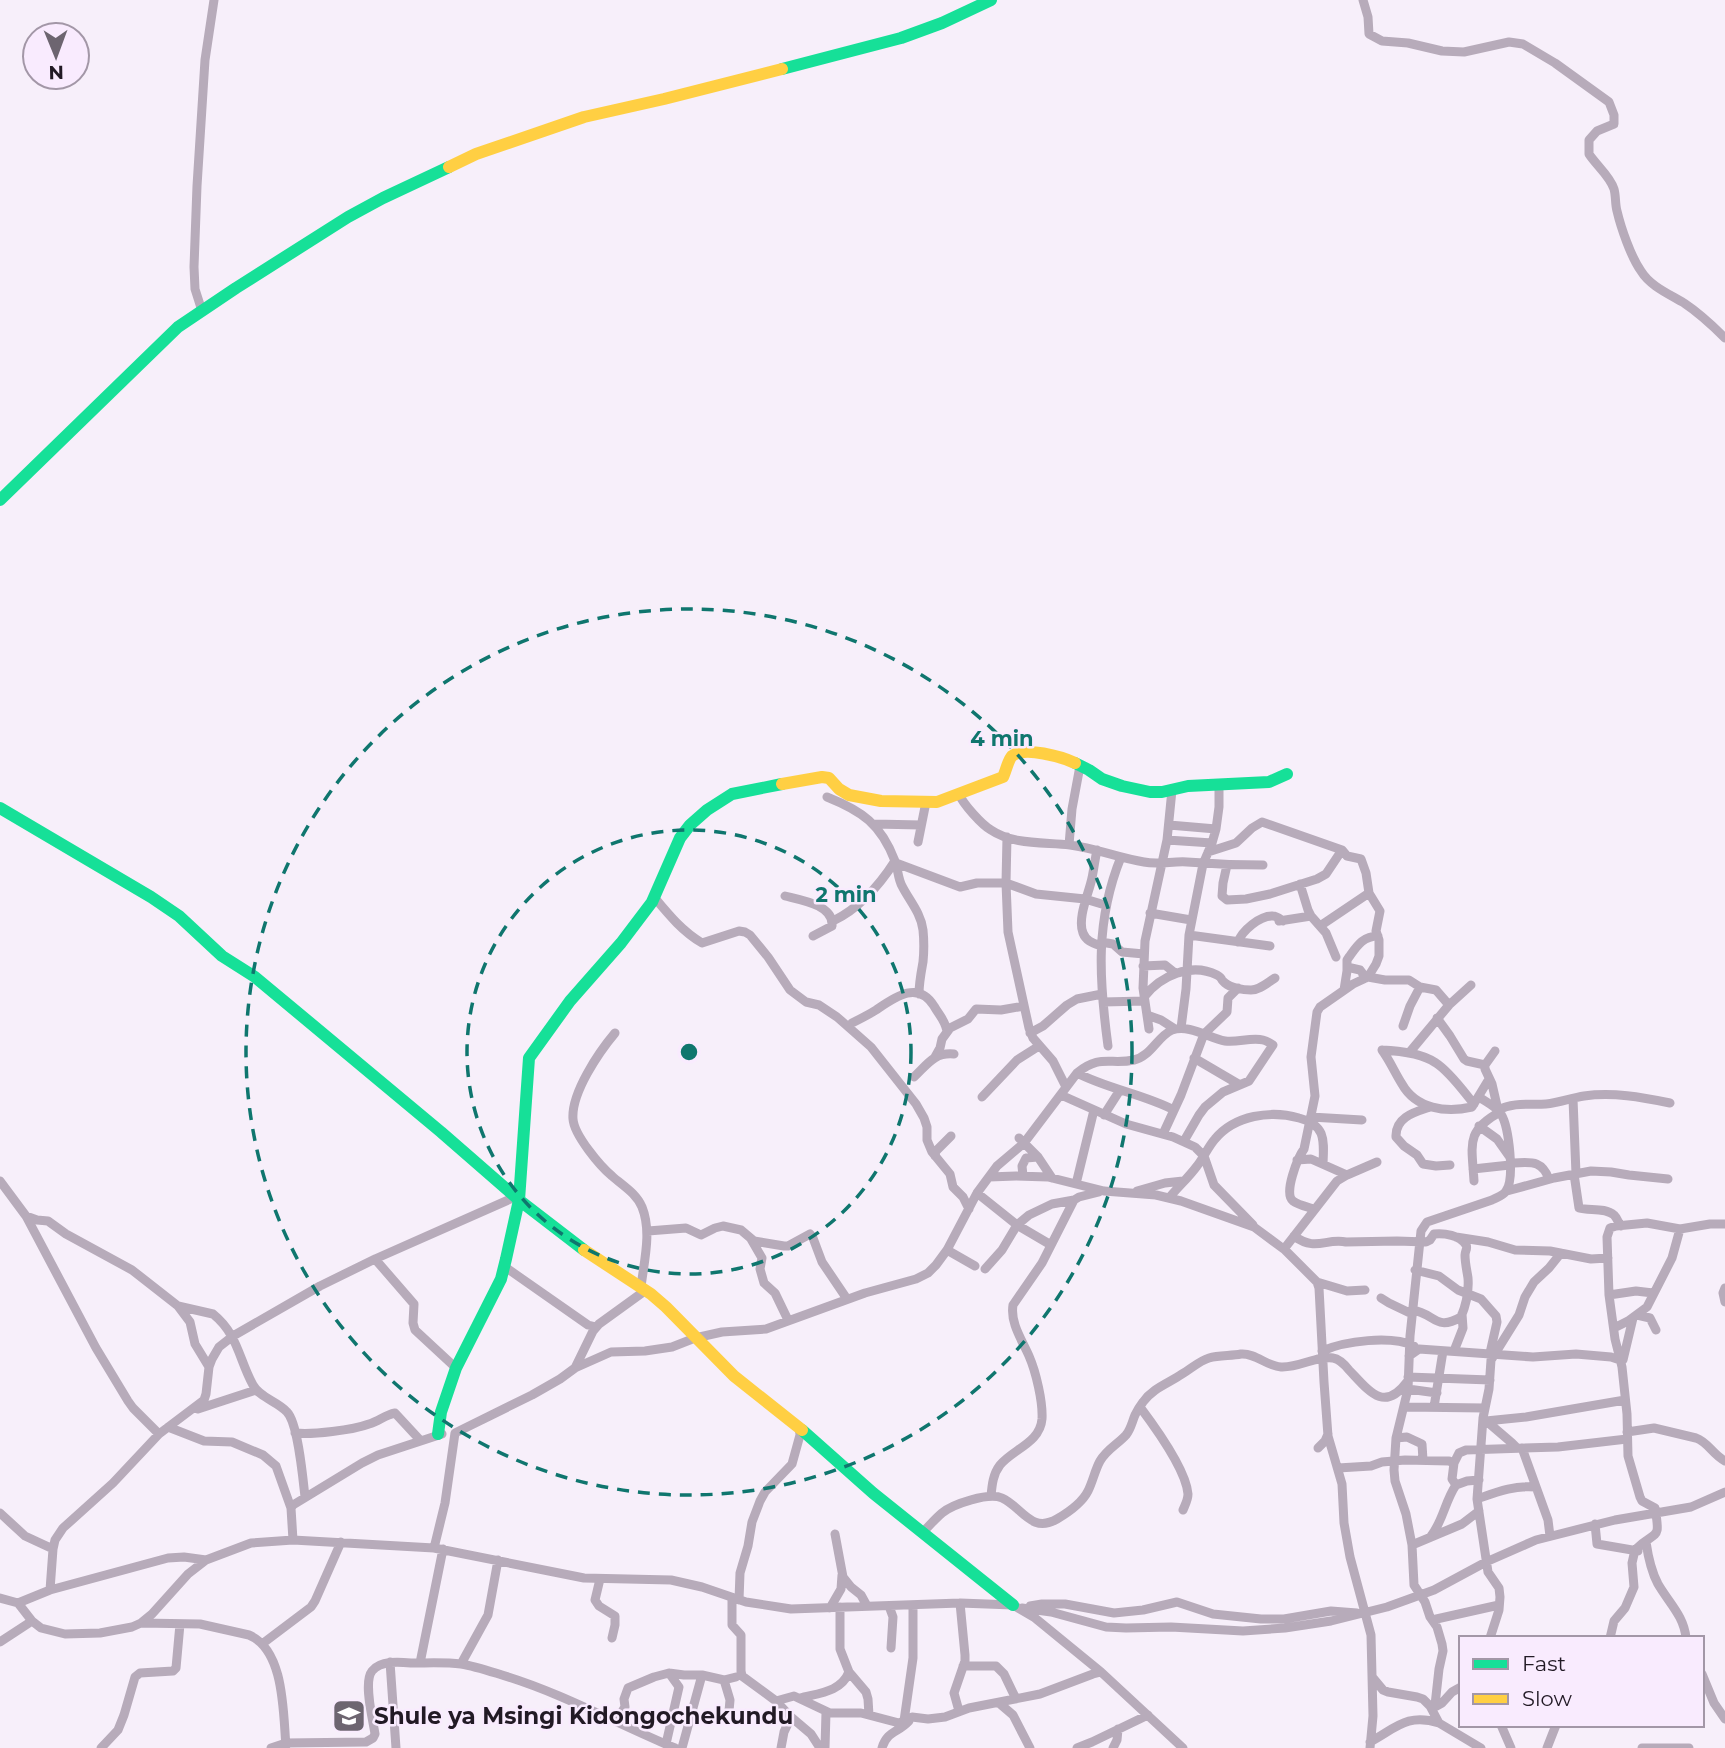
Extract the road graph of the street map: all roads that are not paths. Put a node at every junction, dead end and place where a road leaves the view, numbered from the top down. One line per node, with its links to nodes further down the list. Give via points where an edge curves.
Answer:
1 (214, 0): 4 (street, via 205,60 197,186 194,267)
2 (991, 0): 4 (main road, via 901,38 584,117 476,153 348,217)
3 (1363, 0): 5 (street, via 1369,34 1382,41 1451,52 1509,42 1523,44 1609,102 1614,124 1589,140 1588,154 1614,188 1633,258 1648,280 1700,314)
4 (201, 311): 6 (main road, via 178,327)
5 (1725, 338)
6 (0, 500)
7 (1080, 766): 10 (main road, via 1122,786 1150,792); 11 (main road, via 1041,753 1015,754 1003,777); 24 (street)
8 (1287, 774): 9 (main road, via 1269,782)
9 (1219, 784): 10 (main road); 19 (street)
10 (1171, 790): 18 (street)
11 (958, 794): 13 (main road); 20 (street, via 991,831)
12 (827, 797): 15 (street)
13 (926, 802): 17 (street); 38 (main road, via 881,801 849,794 822,777 732,794 706,810 680,838)
14 (0, 808): 139 (main road, via 179,916)
15 (874, 824): 16 (street); 23 (street)
16 (896, 824): 17 (street); 23 (street, via 888,832)
17 (921, 825): 22 (street)
18 (1169, 825): 19 (street); 21 (street)
19 (1216, 829): 25 (street)
20 (1007, 837): 24 (street); 34 (street)
21 (1167, 840): 25 (street); 30 (street)
22 (918, 842)
23 (888, 845): 29 (street)
24 (1069, 845): 26 (street)
25 (1210, 847): 27 (street, via 1236,843 1262,822); 31 (street)
26 (1097, 850): 28 (street); 39 (street)
27 (1342, 850): 35 (street, via 1326,874); 36 (street, via 1361,859)
28 (1121, 857): 30 (street); 40 (street)
29 (895, 862): 34 (street, via 960,887); 44 (street, via 877,889); 66 (street, via 900,884 922,923)
30 (1161, 863): 31 (street); 41 (street)
31 (1203, 864): 33 (street); 43 (street)
32 (1263, 865): 33 (street)
33 (1227, 866): 35 (street, via 1222,890 1227,900)
34 (1006, 883): 39 (street, via 1035,894); 70 (street, via 1010,944)
35 (1300, 884): 42 (street)
36 (1369, 893): 47 (street); 50 (street, via 1380,911)
37 (785, 896): 44 (street, via 821,907)
38 (654, 897): 113 (street, via 676,923 702,943 739,931 750,935 790,990 837,1017 872,1047 925,1118 927,1140); 139 (main road, via 529,1058)
39 (1085, 899): 40 (street); 52 (street, via 1083,935)
40 (1105, 905): 52 (street)
41 (1150, 914): 43 (street); 54 (street)
42 (1311, 916): 45 (street); 47 (street)
43 (1191, 920): 48 (street)
44 (833, 921): 49 (street, via 829,929)
45 (1283, 921): 46 (street); 51 (street, via 1270,916 1255,923)
46 (1270, 922)
47 (1320, 926): 55 (street)
48 (1189, 935): 51 (street); 58 (street)
49 (813, 936)
50 (1378, 936): 57 (street, via 1358,945 1347,960); 60 (street, via 1379,956)
51 (1238, 942): 53 (street)
52 (1101, 944): 54 (street); 68 (street)
53 (1270, 946)
54 (1144, 954): 56 (street)
55 (1336, 957)
56 (1143, 966): 59 (street, via 1165,965); 67 (street)
57 (1348, 967): 60 (street); 65 (street)
58 (1186, 970): 59 (street); 64 (street, via 1211,973); 75 (street)
59 (1175, 973): 67 (street)
60 (1367, 977): 63 (street, via 1409,979); 65 (street)
61 (1275, 978): 64 (street, via 1254,990)
62 (1471, 985): 69 (street)
63 (1420, 987): 69 (street, via 1436,990); 74 (street)
64 (1238, 988): 80 (street, via 1228,998 1227,1012)
65 (1344, 990): 106 (street, via 1317,1012)
66 (919, 994): 73 (street, via 899,995); 77 (street, via 927,996)
67 (1144, 996): 68 (street); 71 (street)
68 (1103, 998): 79 (street, via 1077,999); 82 (street)
69 (1449, 1005): 72 (street)
70 (1024, 1006): 77 (street, via 976,1009); 79 (street)
71 (1147, 1015): 75 (street); 76 (street)
72 (1437, 1018): 84 (street); 88 (street, via 1464,1059)
73 (852, 1023)
74 (1403, 1026)
75 (1178, 1029): 80 (street); 89 (street, via 1142,1057 1095,1062)
76 (1149, 1030)
77 (947, 1031): 86 (street)
78 (615, 1033): 149 (street, via 589,1070 573,1121 593,1156 642,1206)
79 (1030, 1033): 81 (street)
80 (1204, 1034): 87 (street); 92 (street, via 1273,1045 1251,1079)
81 (1039, 1046): 94 (street, via 1053,1061); 95 (street, via 1017,1060)
82 (1108, 1046)
83 (1495, 1051): 88 (street)
84 (1409, 1053): 96 (street, via 1382,1050); 98 (street, via 1436,1062)
85 (954, 1054): 86 (street)
86 (935, 1057): 90 (street)
87 (1194, 1058): 92 (street); 102 (street)
88 (1485, 1065): 91 (street)
89 (1077, 1073): 93 (street); 94 (street)
90 (914, 1077)
91 (1489, 1079): 98 (street); 103 (street)
92 (1240, 1084): 112 (street, via 1205,1107)
93 (1120, 1090): 102 (street); 104 (street)
94 (1064, 1091): 101 (street); 111 (street)
95 (982, 1097)
96 (1412, 1097): 100 (street); 105 (street)
97 (1573, 1099): 99 (street, via 1609,1094); 103 (street, via 1511,1105); 123 (street)
98 (1477, 1101): 100 (street, via 1461,1109); 103 (street)
99 (1670, 1103)
100 (1430, 1107): 105 (street)
101 (1094, 1110): 104 (street); 132 (street)
102 (1174, 1110): 109 (street)
103 (1499, 1111): 108 (street); 117 (street)
104 (1104, 1115): 109 (street)
105 (1408, 1116): 120 (street, via 1397,1126 1399,1141 1423,1164)
106 (1311, 1119): 107 (street); 114 (street, via 1271,1113 1251,1117 1221,1133); 116 (street); 119 (street, via 1322,1136)
107 (1362, 1120)
108 (1479, 1126): 117 (street, via 1497,1139); 121 (street, via 1473,1137)
109 (1163, 1134): 112 (street)
110 (951, 1136): 113 (street)
111 (1021, 1140): 115 (street); 125 (street)
112 (1184, 1141): 114 (street)
113 (935, 1153): 141 (street)
114 (1204, 1156): 130 (street); 147 (street, via 1214,1185)
115 (1038, 1157): 122 (street, via 1026,1158); 126 (street)
116 (1297, 1160): 119 (street); 142 (street, via 1290,1199)
117 (1510, 1161): 121 (street); 127 (street, via 1543,1166); 134 (street)
118 (1377, 1162): 124 (street)
119 (1323, 1164): 124 (street)
120 (1450, 1165)
121 (1473, 1169): 131 (street)
122 (1019, 1174): 125 (street); 126 (street)
123 (1575, 1174): 127 (street); 128 (street, via 1601,1171); 146 (street, via 1579,1208 1611,1213)
124 (1346, 1175): 142 (street)
125 (989, 1177): 135 (street)
126 (1052, 1178): 132 (street)
127 (1549, 1179): 134 (street)
128 (1668, 1179)
129 (0, 1181): 143 (street)
130 (1183, 1181): 136 (street); 138 (street)
131 (1474, 1181)
132 (1074, 1184): 133 (street); 137 (street)
133 (1104, 1191): 136 (street); 137 (street)
134 (1507, 1191): 153 (street, via 1427,1222)
135 (977, 1193): 141 (street); 145 (street)
136 (1132, 1193): 138 (street)
137 (1086, 1195): 140 (street)
138 (1169, 1198): 147 (street)
139 (517, 1199): 159 (street); 160 (main road); 164 (main road)
140 (1074, 1200): 145 (street, via 1040,1209); 154 (street)
141 (969, 1209): 156 (street)
142 (1314, 1209): 150 (street)
143 (26, 1216): 172 (street, via 48,1221 132,1270); 209 (street, via 115,1380 133,1408)
144 (1725, 1224): 148 (street)
145 (1017, 1225): 154 (street); 156 (street, via 1002,1250 980,1268)
146 (1621, 1226): 148 (street, via 1647,1223); 158 (street, via 1610,1228)
147 (1254, 1227): 155 (street)
148 (1680, 1229): 168 (street, via 1672,1258)
149 (648, 1231): 152 (street, via 686,1228 701,1235 723,1226 736,1228); 164 (street)
150 (1294, 1236): 153 (street, via 1312,1244); 155 (street)
151 (1454, 1237): 153 (street, via 1437,1234 1429,1242); 157 (street, via 1515,1250); 166 (street, via 1467,1247)
152 (751, 1239): 170 (street, via 788,1245 810,1234); 177 (street, via 762,1258 764,1283 775,1293)
153 (1419, 1242): 161 (street)
154 (1051, 1245): 228 (street, via 1012,1312 1036,1379 1040,1429 1029,1444 999,1466)
155 (1284, 1249): 162 (street)
156 (947, 1250): 170 (street, via 928,1273 916,1279)
157 (1561, 1253): 158 (street); 187 (street, via 1534,1282 1519,1315)
158 (1608, 1258): 167 (street)
159 (375, 1259): 181 (street); 191 (street, via 414,1304 415,1330)
160 (505, 1267): 178 (street); 191 (main road)
161 (1415, 1270): 166 (street, via 1439,1276); 173 (street)
162 (1317, 1282): 165 (street, via 1347,1291); 186 (street)
163 (1725, 1288): 171 (street)
164 (644, 1289): 178 (street); 182 (main road)
165 (1365, 1290)
166 (1468, 1293): 174 (street); 187 (street, via 1481,1299 1496,1316)
167 (1609, 1295): 168 (street, via 1636,1291); 179 (street)
168 (1651, 1297): 175 (street); 176 (street)
169 (1381, 1298): 173 (street)
170 (847, 1300): 177 (street)
171 (1725, 1302)
172 (178, 1306): 181 (street, via 213,1314); 189 (street)
173 (1412, 1312): 174 (street, via 1445,1323); 183 (street)
174 (1462, 1314): 185 (street, via 1463,1328)
175 (1635, 1316): 176 (street); 179 (street); 188 (street)
176 (1650, 1318): 180 (street)
177 (788, 1320): 182 (street, via 757,1330)
178 (596, 1327): 190 (street)
179 (1614, 1328): 188 (street)
180 (1656, 1330)
181 (233, 1336): 189 (street, via 219,1347); 195 (street)
182 (695, 1338): 190 (street, via 672,1347 611,1352); 204 (main road, via 734,1376)
183 (1414, 1346): 184 (street); 186 (street, via 1390,1340 1352,1343 1330,1347); 194 (street)
184 (1443, 1351): 185 (street); 192 (street)
185 (1454, 1351): 187 (street)
186 (1322, 1354): 194 (street, via 1340,1361 1377,1395 1393,1397); 198 (street, via 1293,1367 1267,1364 1246,1354 1208,1358 1152,1392); 211 (street)
187 (1492, 1354): 188 (street, via 1576,1354 1611,1357); 193 (street)
188 (1620, 1363): 197 (street)
189 (209, 1367): 202 (street, via 205,1396)
190 (575, 1367): 208 (street, via 532,1395)
191 (456, 1368): 210 (main road)
192 (1439, 1377): 193 (street); 194 (street); 196 (street)
193 (1490, 1380): 201 (street)
194 (1408, 1382): 196 (street); 199 (street)
195 (256, 1390): 202 (street); 207 (street, via 287,1411)
196 (1437, 1393): 200 (street)
197 (1625, 1400): 203 (street); 212 (street)
198 (1140, 1407): 228 (street, via 1126,1434 1100,1461 1083,1500 1056,1520 1032,1521 1002,1498); 232 (street, via 1173,1454 1187,1491)
199 (1405, 1407): 200 (street); 213 (street)
200 (1434, 1407): 201 (street)
201 (1485, 1408): 203 (street)
202 (190, 1411): 205 (street)
203 (1485, 1420): 206 (street); 218 (street)
204 (799, 1426): 237 (main road); 257 (street, via 792,1464 765,1492 752,1522)
205 (168, 1427): 209 (street); 231 (street, via 264,1455 276,1466)
206 (1498, 1432): 216 (street); 217 (street)
207 (295, 1433): 214 (street, via 368,1425 396,1413); 229 (street)
208 (455, 1433): 210 (street); 245 (street)
209 (159, 1434): 246 (street, via 63,1528)
210 (438, 1434): 214 (street)
211 (1328, 1434): 215 (street); 223 (street)
212 (1627, 1436): 217 (street, via 1572,1446); 221 (street, via 1654,1428 1696,1438); 235 (street, via 1638,1491)
213 (1396, 1438): 219 (street, via 1422,1444); 220 (street)
214 (420, 1440): 229 (street, via 378,1455)
215 (1318, 1448)
216 (1500, 1448): 217 (street); 218 (street)
217 (1520, 1448): 226 (street)
218 (1481, 1450): 222 (street, via 1462,1451); 224 (street)
219 (1423, 1460): 220 (street); 222 (street)
220 (1394, 1461): 223 (street); 244 (street)
221 (1725, 1461)
222 (1454, 1463): 225 (street)
223 (1338, 1468): 267 (street, via 1347,1544)
224 (1479, 1480): 225 (street); 230 (street)
225 (1456, 1485): 239 (street)
226 (1536, 1487): 230 (street, via 1514,1487); 240 (street)
227 (1725, 1492): 235 (street, via 1691,1507)
228 (991, 1496): 237 (street, via 943,1512)
229 (305, 1497): 231 (street)
230 (1477, 1499): 233 (street)
231 (291, 1508): 241 (street)
232 (1182, 1510)
233 (1479, 1511): 239 (street, via 1466,1522); 251 (street)
234 (0, 1513): 246 (street, via 25,1536)
235 (1656, 1513): 236 (street); 243 (street, via 1657,1532)
236 (1595, 1524): 240 (street); 247 (street, via 1599,1545)
237 (923, 1532): 265 (main road)
238 (835, 1534): 252 (street)
239 (1431, 1536): 244 (street)
240 (1550, 1536): 251 (street)
241 (293, 1540): 242 (street); 249 (street, via 251,1543)
242 (341, 1542): 245 (street); 277 (street, via 311,1607)
243 (1646, 1542): 247 (street); 248 (street)
244 (1412, 1545): 255 (street, via 1414,1585)
245 (438, 1548): 250 (street); 280 (street)
246 (53, 1549): 254 (street)
247 (1635, 1550): 248 (street); 273 (street, via 1634,1587 1612,1624)
248 (1648, 1554): 274 (street, via 1658,1584 1683,1621)
249 (206, 1560): 254 (street, via 168,1558); 270 (street)
250 (498, 1560): 253 (street); 281 (street, via 488,1615)
251 (1486, 1562): 255 (street); 260 (street, via 1499,1588)
252 (842, 1575): 261 (street); 266 (street, via 841,1589)
253 (600, 1579): 257 (street, via 671,1580); 275 (street, via 595,1600 615,1616)
254 (50, 1590): 258 (street)
255 (1420, 1594): 267 (street); 268 (street)
256 (0, 1598): 258 (street)
257 (735, 1599): 266 (street, via 797,1609); 294 (street, via 732,1625 741,1635 742,1676)
258 (18, 1603): 269 (street)
259 (960, 1603): 263 (street); 265 (street); 282 (street)
260 (1499, 1605): 268 (street); 272 (street)
261 (867, 1606): 262 (street); 264 (street)
262 (889, 1606): 263 (street); 278 (street)
263 (913, 1606): 303 (street)
264 (840, 1607): 266 (street); 283 (street, via 840,1649)
265 (1017, 1607): 267 (street, via 1106,1627 1242,1631); 267 (street, via 1065,1604 1114,1613 1177,1602 1213,1614 1261,1619 1331,1611); 284 (street)
266 (830, 1608)
267 (1365, 1614): 288 (street)
268 (1432, 1620): 296 (street, via 1443,1651)
269 (32, 1621): 270 (street, via 65,1634 100,1633); 276 (street)
270 (141, 1623): 271 (street)
271 (180, 1624): 277 (street, via 249,1635); 313 (street, via 176,1668 137,1675 118,1730)
272 (1491, 1636)
273 (1610, 1636)
274 (1686, 1636)
275 (612, 1638)
276 (0, 1642)
277 (262, 1644): 311 (street, via 281,1687)
278 (891, 1647)
279 (390, 1662): 280 (street); 311 (street, via 371,1672 368,1680 373,1738); 315 (street)
280 (420, 1663): 281 (street)
281 (461, 1664): 305 (street, via 522,1681)
282 (964, 1666): 293 (street, via 1000,1668); 297 (street, via 954,1693)
283 (849, 1672): 292 (street, via 839,1686); 300 (street, via 866,1692)
284 (1101, 1672): 293 (street); 301 (street)
285 (670, 1673): 286 (street); 305 (street, via 628,1688 625,1707); 312 (street, via 679,1687)
286 (702, 1675): 290 (street); 316 (street)
287 (736, 1677): 290 (street)
288 (1373, 1678): 296 (street, via 1383,1690 1417,1697); 310 (street)
289 (1704, 1679): 304 (street)
290 (724, 1680): 298 (street)
291 (1459, 1688): 296 (street)
292 (800, 1698): 294 (street); 299 (street)
293 (1016, 1699): 295 (street)
294 (776, 1702): 302 (street)
295 (999, 1703): 297 (street); 320 (street, via 1013,1715)
296 (1434, 1707): 306 (street)
297 (959, 1711): 303 (street, via 938,1718)
298 (729, 1712)
299 (826, 1712): 300 (street); 318 (street)
300 (869, 1715): 303 (street, via 892,1722)
301 (1148, 1715): 309 (street); 323 (street)
302 (791, 1717): 317 (street); 318 (street)
303 (908, 1719): 319 (street, via 887,1737)
304 (1725, 1719)
305 (616, 1721): 312 (street)
306 (1439, 1723): 310 (street, via 1407,1721); 324 (street)
307 (1502, 1727): 325 (street)
308 (1555, 1727): 326 (street)
309 (1118, 1730): 321 (street); 322 (street)
310 (1370, 1745)
311 (286, 1746): 314 (street)
312 (671, 1746)
313 (101, 1748)
314 (271, 1748)
315 (396, 1748)
316 (682, 1748)
317 (781, 1748)
318 (823, 1748)
319 (882, 1748)
320 (1030, 1748)
321 (1077, 1748)
322 (1113, 1748)
323 (1183, 1748)
324 (1481, 1748)
325 (1511, 1748)
326 (1547, 1748)
327 (1642, 1748): 328 (street)
328 (1689, 1748)

